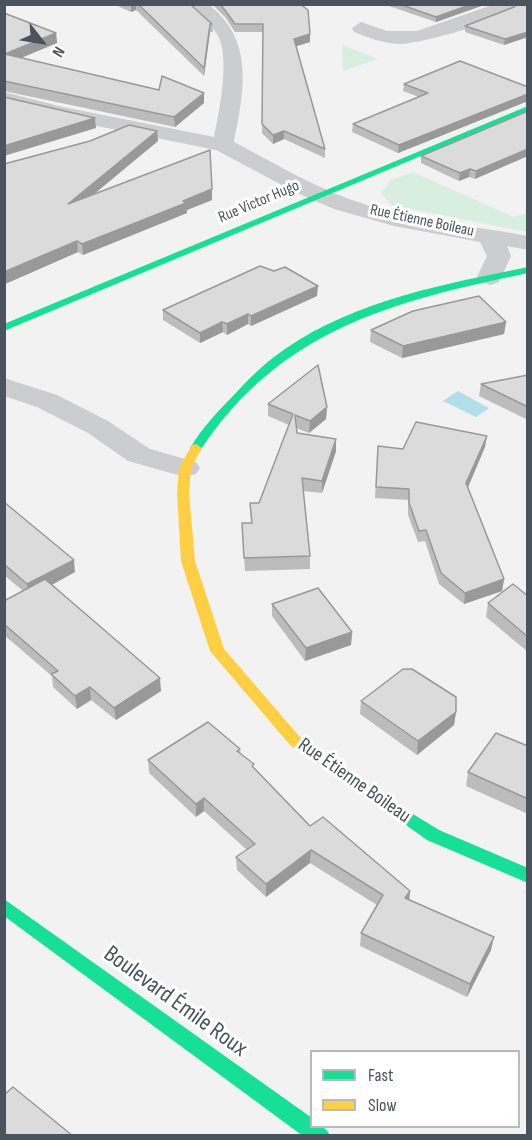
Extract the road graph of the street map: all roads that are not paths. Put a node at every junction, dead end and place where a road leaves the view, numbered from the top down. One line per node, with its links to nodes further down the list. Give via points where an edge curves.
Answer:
1 (195, 4): 8 (street, via 221,25 231,45 229,119)
2 (512, 4): 3 (street, via 432,33 403,38)
3 (361, 28)
4 (4, 98): 6 (street, Rue Étienne Boileau)
5 (528, 108): 9 (street, Rue Victor Hugo)
6 (127, 126): 7 (street); 8 (street, Rue Étienne Boileau)
7 (91, 140)
8 (223, 145): 9 (street, Rue Étienne Boileau)
9 (318, 194): 10 (street, Rue Étienne Boileau, via 390,217); 14 (street, Rue Victor Hugo)
10 (489, 235): 11 (street, Rue Étienne Boileau); 13 (street, via 499,256)
11 (528, 243)
12 (528, 270): 13 (street, Rue Étienne Boileau)
13 (490, 277): 16 (street, Rue Étienne Boileau, via 372,309 298,345 260,374 203,435)
14 (4, 328)
15 (4, 386): 16 (street, via 47,401 139,454)
16 (185, 468): 17 (street, Rue Étienne Boileau, via 188,561 217,651 295,741 433,835)
17 (528, 876)
18 (4, 906): 19 (street, Boulevard Émile Roux)
19 (320, 1136)

